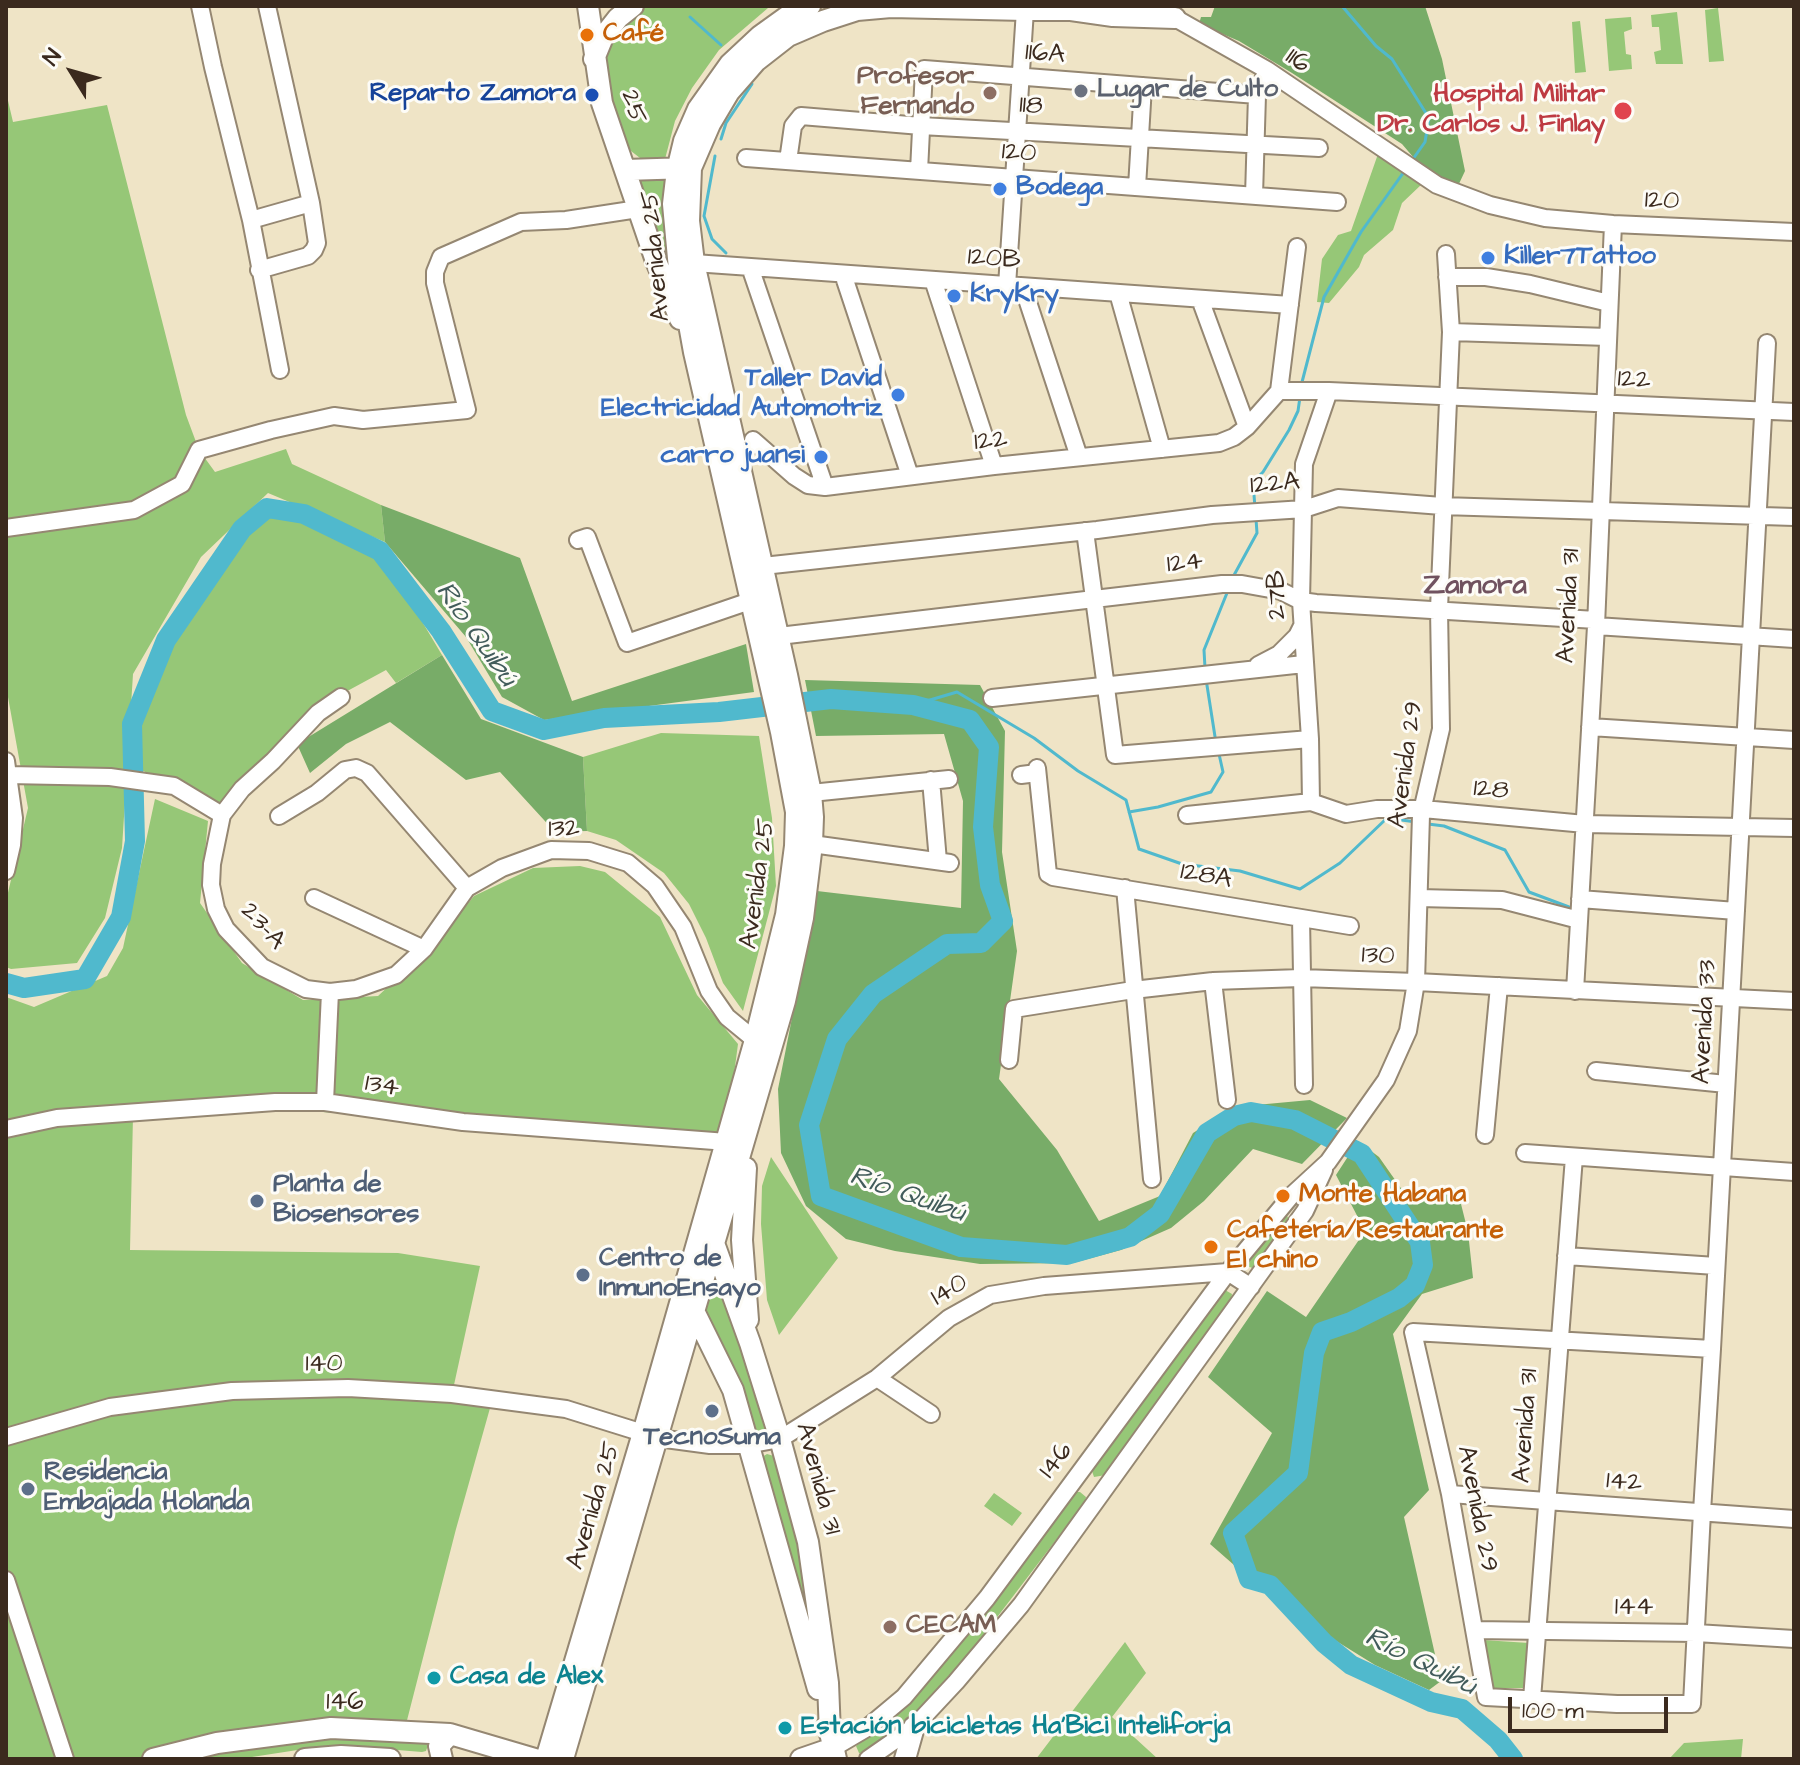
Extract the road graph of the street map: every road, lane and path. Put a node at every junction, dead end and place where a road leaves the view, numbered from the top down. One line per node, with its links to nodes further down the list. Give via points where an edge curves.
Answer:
1 (200, 6): 33 (street)
2 (267, 6): 31 (street)
3 (588, 6): 11 (main road, 25)
4 (633, 6): 11 (main road, via 603,37)
5 (810, 6): 23 (main road, Avenida 25, via 760,36 730,64 698,109 684,141)
6 (1147, 6): 10 (main road)
7 (1077, 8): 8 (main road); 9 (main road)
8 (1025, 10): 13 (street); 23 (main road, via 857,10 788,36 729,92)
9 (1128, 11): 10 (main road)
10 (1170, 12): 12 (street, 116)
11 (594, 59): 24 (main road, 25, via 602,103)
12 (1267, 70): 15 (street); 27 (street, 116)
13 (1021, 77): 14 (street, 116A); 16 (street, 116A, via 924,69); 17 (street)
14 (1143, 86): 15 (street, 116A); 18 (street)
15 (1257, 95): 19 (street)
16 (921, 126): 17 (street, 118); 22 (street, 118, via 801,116 793,126); 25 (street)
17 (1018, 130): 18 (street, 118); 26 (street)
18 (1140, 137): 19 (street, 118); 28 (street)
19 (1254, 144): 20 (street, 118); 29 (street)
20 (1319, 148)
21 (746, 158): 22 (street, 120)
22 (788, 161): 25 (street, 120)
23 (684, 169): 24 (main road); 38 (main road, Avenida 25); 52 (main road, Avenida 25, via 673,204)
24 (625, 170): 32 (main road, 25)
25 (919, 171): 26 (street, 120)
26 (1015, 178): 28 (street, 120); 44 (street)
27 (1437, 185): 34 (street, 120, via 1545,218)
28 (1137, 187): 29 (street, 120)
29 (1254, 196): 30 (street, 120)
30 (1337, 202)
31 (311, 203): 33 (street); 40 (street, via 314,250)
32 (638, 209): 52 (main road, 25); 72 (street, via 521,222 441,257 435,283 467,410 363,420 334,416 271,430 199,450 182,484 134,510)
33 (251, 220): 40 (street)
34 (1613, 224): 35 (street, 120); 47 (street, Avenida 31)
35 (1794, 232)
36 (1297, 247): 48 (street)
37 (1446, 254): 42 (street, Avenida 29)
38 (694, 263): 39 (street, 120B); 75 (main road, Avenida 25)
39 (750, 267): 41 (street, 120B); 66 (street)
40 (259, 270): 53 (street)
41 (843, 274): 43 (street, 120B); 65 (street)
42 (1447, 277): 47 (street, via 1530,284); 49 (street, Avenida 29)
43 (933, 280): 44 (street, 120B); 64 (street)
44 (1015, 286): 45 (street, 120B); 63 (street)
45 (1118, 293): 46 (street, 120B); 62 (street)
46 (1200, 299): 48 (street, 120B); 60 (street)
47 (1609, 303): 50 (street, Avenida 31)
48 (1290, 305): 54 (street)
49 (1451, 332): 50 (street); 56 (street, Avenida 29)
50 (1608, 337): 57 (street, Avenida 31)
51 (1767, 343): 58 (street, Avenida 33)
52 (694, 352): 77 (main road, Avenida 25)
53 (280, 370)
54 (1285, 391): 55 (street, 122); 60 (street)
55 (1320, 391): 56 (street, 122); 68 (street, 27B, via 1304,464)
56 (1450, 398): 57 (street, 122); 67 (street, Avenida 29)
57 (1605, 403): 58 (street, 122); 69 (street, Avenida 31)
58 (1764, 410): 59 (street, 122); 70 (street, Avenida 33)
59 (1794, 412)
60 (1247, 427): 62 (street, 122, via 1219,443)
61 (753, 440): 66 (street, via 794,476)
62 (1162, 449): 63 (street, 122)
63 (1079, 457): 64 (street, 122)
64 (994, 466): 65 (street, 122)
65 (910, 476): 66 (street, 122)
66 (825, 487)
67 (1442, 506): 68 (street, 122A, via 1338,498); 69 (street, 122A); 79 (street, Avenida 29)
68 (1304, 509): 73 (street, 122A); 78 (street, 27B)
69 (1601, 512): 70 (street, 122A); 80 (street, Avenida 31)
70 (1758, 516): 71 (street, 122A); 83 (street, Avenida 33)
71 (1794, 517)
72 (6, 528)
73 (1085, 531): 75 (street, 122A); 76 (street)
74 (578, 540): 77 (street, via 587,537 599,583 627,643)
75 (763, 566): 82 (main road, Avenida 25)
76 (1092, 599): 78 (street, 124, via 1242,584 1281,591); 82 (street, 124); 88 (street)
77 (750, 601): 87 (main road, Avenida 25)
78 (1301, 601): 79 (street, 124); 81 (street, 27B)
79 (1439, 609): 80 (street, 124); 105 (street, Avenida 29, via 1441,729)
80 (1596, 623): 83 (street, 124); 91 (street, Avenida 31)
81 (1302, 626): 85 (street, 27B); 86 (street, via 1279,654)
82 (779, 636): 87 (main road, Avenida 25)
83 (1751, 636): 84 (street, 124); 93 (street, Avenida 33)
84 (1794, 639)
85 (1304, 664): 86 (street); 94 (street, 27B)
86 (1249, 669): 88 (street)
87 (779, 679): 92 (main road, Avenida 25)
88 (1106, 685): 90 (street); 94 (street, via 1115,755)
89 (341, 697): 102 (street, 23-A, via 318,713)
90 (992, 698)
91 (1590, 727): 93 (street); 106 (street, Avenida 31)
92 (790, 731): 100 (main road, Avenida 25); 130 (main road, Avenida 25, via 795,846 786,915)
93 (1746, 737): 95 (street); 107 (street, Avenida 33)
94 (1310, 739): 101 (street, 27B)
95 (1794, 740)
96 (7, 768): 102 (street, via 174,786); 110 (street, via 14,818)
97 (1032, 772): 112 (street, 128A, via 1048,874)
98 (949, 779): 99 (street)
99 (931, 780): 100 (street); 109 (street, via 944,862)
100 (811, 793): 109 (main road, Avenida 25)
101 (1311, 802): 103 (street, 128); 105 (street, 128, via 1346,814 1377,809)
102 (222, 815): 127 (street, 23-A, via 211,885 226,929 262,967 306,989)
103 (1187, 815)
104 (279, 816): 111 (street, via 345,770 356,768 367,773)
105 (1422, 817): 106 (street, 128); 114 (street, Avenida 29)
106 (1585, 824): 107 (street, 128); 115 (street, Avenida 31)
107 (1741, 825): 108 (street, 128); 116 (street, Avenida 33)
108 (1794, 828)
109 (812, 844): 133 (main road, Avenida 25, via 803,918)
110 (6, 871)
111 (467, 888): 120 (street, 132); 130 (street, 132, via 551,850 589,851 628,863 655,886 683,927 709,991 727,1017)
112 (1125, 888): 117 (street, 128A); 125 (street)
113 (314, 898): 120 (street)
114 (1419, 898): 118 (street, via 1502,900); 123 (street, Avenida 29)
115 (1580, 899): 116 (street); 118 (street, Avenida 31)
116 (1736, 911): 128 (street, Avenida 33)
117 (1301, 918): 119 (street, 128A); 121 (street)
118 (1579, 920): 126 (street, Avenida 31)
119 (1350, 926)
120 (424, 949): 127 (street, 132, via 396,975)
121 (1301, 978): 122 (street, 130); 123 (street, 130); 135 (street)
122 (1213, 981): 125 (street, 130); 136 (street)
123 (1416, 982): 124 (street, 130); 138 (street, Avenida 29, via 1408,1031 1386,1080)
124 (1499, 986): 126 (street, 130); 140 (street)
125 (1133, 990): 131 (street, 130, via 1014,1009); 148 (street)
126 (1575, 991): 128 (street, 130)
127 (330, 992): 137 (street)
128 (1731, 999): 129 (street, 130); 134 (street, Avenida 33)
129 (1794, 1001)
130 (755, 1040): 141 (main road, Avenida 25)
131 (1009, 1060)
132 (1596, 1071): 134 (street)
133 (761, 1083): 145 (main road, Avenida 25); 157 (main road, via 742,1240)
134 (1726, 1084): 146 (street, Avenida 33)
135 (1304, 1085)
136 (1227, 1100)
137 (325, 1102): 139 (street, 134, via 57,1118); 141 (street, 134, via 463,1122)
138 (1356, 1124): 144 (street, 146)
139 (6, 1129)
140 (1485, 1135)
141 (725, 1142): 145 (street); 153 (main road, Avenida 25)
142 (1525, 1153): 143 (street)
143 (1574, 1157): 146 (street); 150 (street, Avenida 31)
144 (1328, 1162): 152 (street, 146, via 1291,1196); 154 (street, 146, via 1305,1211)
145 (739, 1163): 149 (main road, Avenida 25)
146 (1722, 1167): 147 (street); 151 (street, Avenida 33)
147 (1794, 1172)
148 (1152, 1179)
149 (715, 1246): 155 (main road, Avenida 25); 157 (main road, Avenida 31)
150 (1566, 1256): 151 (street); 156 (street, Avenida 31)
151 (1716, 1266): 158 (street, Avenida 33)
152 (1228, 1272): 154 (street); 159 (street, 140, via 990,1295 949,1318); 165 (street, 146)
153 (686, 1283): 155 (main road); 161 (main road, Avenida 25)
154 (1251, 1287): 166 (street, 146)
155 (694, 1314): 161 (main road, Avenida 25); 164 (main road, via 733,1390)
156 (1560, 1340): 158 (street); 167 (street, Avenida 29, via 1413,1332); 168 (street, Avenida 31)
157 (750, 1343): 163 (main road, Avenida 31)
158 (1712, 1349): 169 (street, Avenida 33)
159 (877, 1378): 160 (street); 163 (street, 140)
160 (931, 1414)
161 (651, 1436): 162 (street, 140, via 566,1409 348,1388 232,1391 125,1405); 164 (street, 140); 186 (main road, Avenida 25); 187 (main road, Avenida 25)
162 (6, 1437)
163 (780, 1439): 164 (street, 140); 179 (main road, Avenida 31, via 808,1542)
164 (747, 1445): 179 (main road)
165 (1078, 1477): 166 (street); 179 (street, 146, via 904,1697 867,1728)
166 (1102, 1492): 177 (street, 146, via 1021,1605)
167 (1450, 1494): 168 (street, 142); 172 (street, Avenida 29)
168 (1547, 1501): 169 (street, 142); 173 (street, Avenida 31)
169 (1702, 1512): 170 (street, 142); 174 (street, Avenida 33)
170 (1794, 1519)
171 (6, 1580): 180 (street)
172 (1474, 1630): 173 (street, 144); 176 (street, Avenida 29, via 1486,1697)
173 (1537, 1633): 174 (street, 144); 176 (street, Avenida 31)
174 (1696, 1633): 175 (street, 144); 176 (street, Avenida 33, via 1692,1704)
175 (1794, 1639)
176 (1532, 1699)
177 (914, 1727): 189 (street, 146); 190 (main road)
178 (450, 1734): 181 (main road, 146, via 331,1728 217,1743); 184 (main road, via 439,1746); 185 (main road, 146)
179 (833, 1747): 188 (main road, 146)
180 (65, 1759)
181 (153, 1759)
182 (305, 1759): 183 (main road, 146)
183 (390, 1759)
184 (442, 1759)
185 (535, 1759)
186 (546, 1759)
187 (563, 1759)
188 (801, 1759)
189 (868, 1759)
190 (905, 1759)

